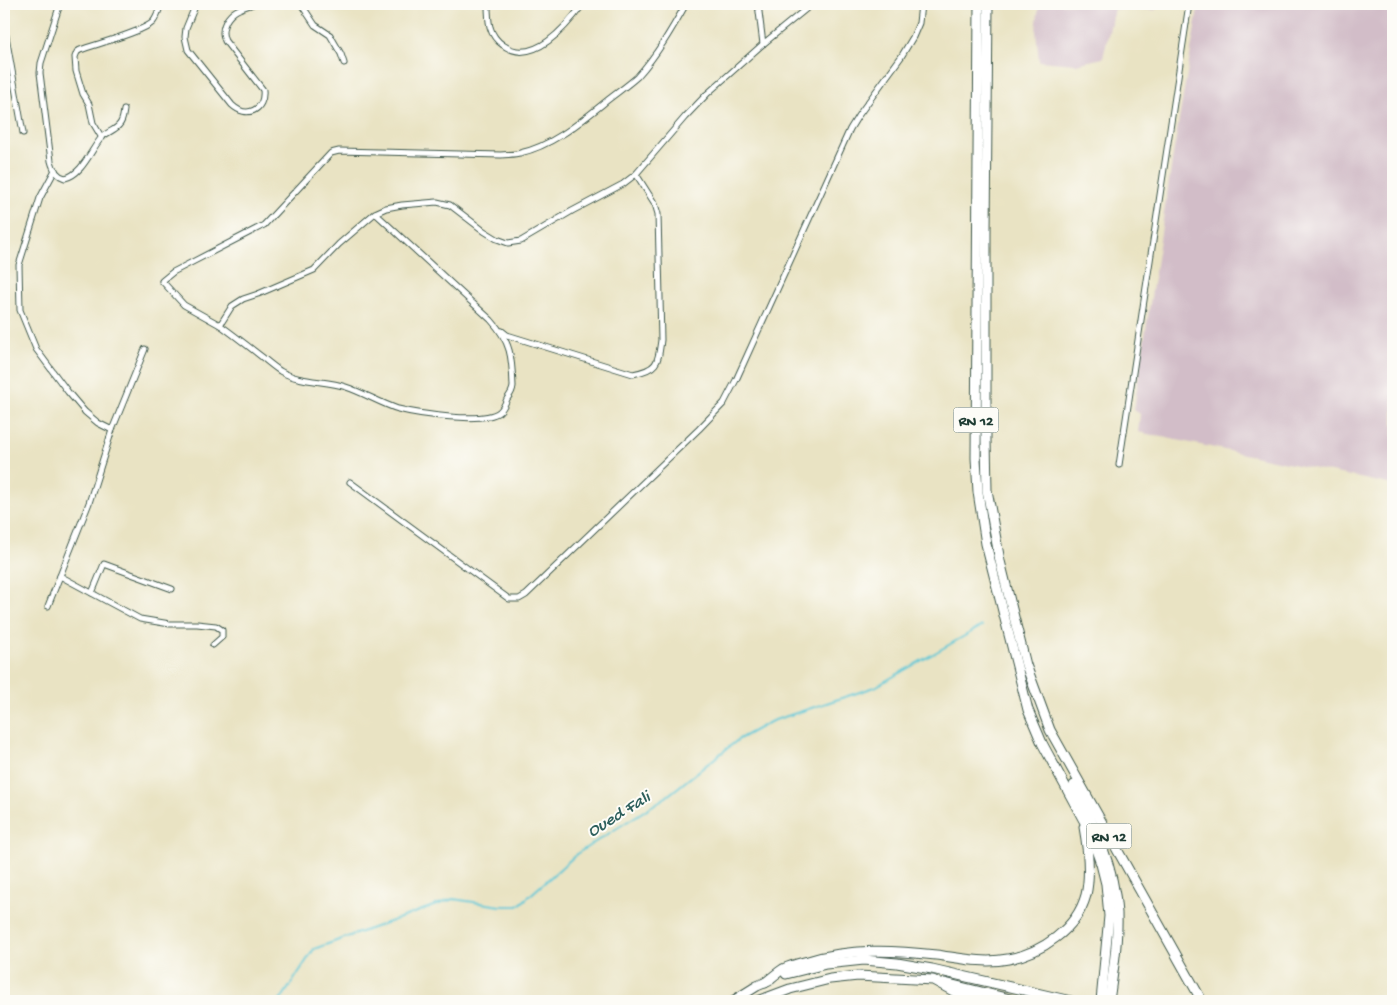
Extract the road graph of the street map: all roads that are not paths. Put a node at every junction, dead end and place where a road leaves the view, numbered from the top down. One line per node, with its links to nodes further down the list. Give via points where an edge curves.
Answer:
1 (60, 4): 21 (street, via 40,73 50,161)
2 (161, 4): 20 (street, via 150,24 77,52 76,72 93,123)
3 (196, 4): 4 (street, via 186,28 188,50 232,105 244,112 258,107 263,90 225,42 222,31 235,11)
4 (253, 4)
5 (301, 4): 17 (street, via 315,25 330,35)
6 (488, 4): 7 (street, via 490,26 501,44 511,50 527,52 549,40)
7 (583, 4)
8 (686, 4): 24 (street, via 655,55 636,77 584,119 545,145 518,154 500,155 339,150 331,153 264,224 162,281 184,304)
9 (758, 4): 16 (street)
10 (812, 4): 16 (street)
11 (922, 4): 29 (street, via 913,38 850,129 724,403 526,595 519,600 509,599)
12 (979, 4): 36 (highway, RN 12, via 976,458 981,516 1028,710)
13 (988, 4): 35 (highway, RN 12, via 987,490 1000,561)
14 (1189, 4): 28 (street)
15 (4, 25): 19 (street)
16 (763, 44): 22 (street, via 707,94)
17 (344, 63)
18 (124, 110): 20 (street, via 118,127)
19 (23, 133)
20 (102, 138): 21 (street, via 72,176 65,178)
21 (55, 170): 27 (street, via 40,198 19,265 20,310 36,349 68,392 85,412)
22 (636, 174): 23 (street, via 522,241 508,243 497,239 450,205 437,202 402,205); 25 (street, via 658,214 659,360 648,371 633,374)
23 (375, 213): 24 (street, via 314,270 243,299 232,306); 25 (street)
24 (220, 324): 25 (street, via 281,372 295,378 328,382 398,409 444,417 489,416 504,405 513,389 513,369 510,350)
25 (501, 331)
26 (145, 349): 27 (street)
27 (112, 430): 30 (street, via 89,503)
28 (1119, 464)
29 (350, 482)
30 (60, 576): 32 (street); 33 (street)
31 (172, 589): 32 (street, via 104,564)
32 (92, 593): 34 (street, via 140,619 216,626 222,630 222,637)
33 (48, 606)
34 (213, 645)
35 (1034, 690): 45 (highway, via 1040,715 1098,834 1110,871 1117,924); 46 (highway, RN 12, via 1058,746)
36 (1082, 817): 38 (highway, via 1088,864 1085,896 1069,925 1038,950 1007,960 908,952 838,954 789,967); 44 (highway, RN 12, via 1098,851 1109,904)
37 (933, 980): 40 (highway, via 858,976 830,979); 41 (highway, via 955,992); 42 (highway)
38 (765, 983): 39 (highway); 43 (highway, via 826,964 864,960 932,969)
39 (732, 1001)
40 (758, 1001)
41 (983, 1001)
42 (1018, 1001)
43 (1071, 1001)
44 (1101, 1001)
45 (1109, 1001)
46 (1202, 1001)

